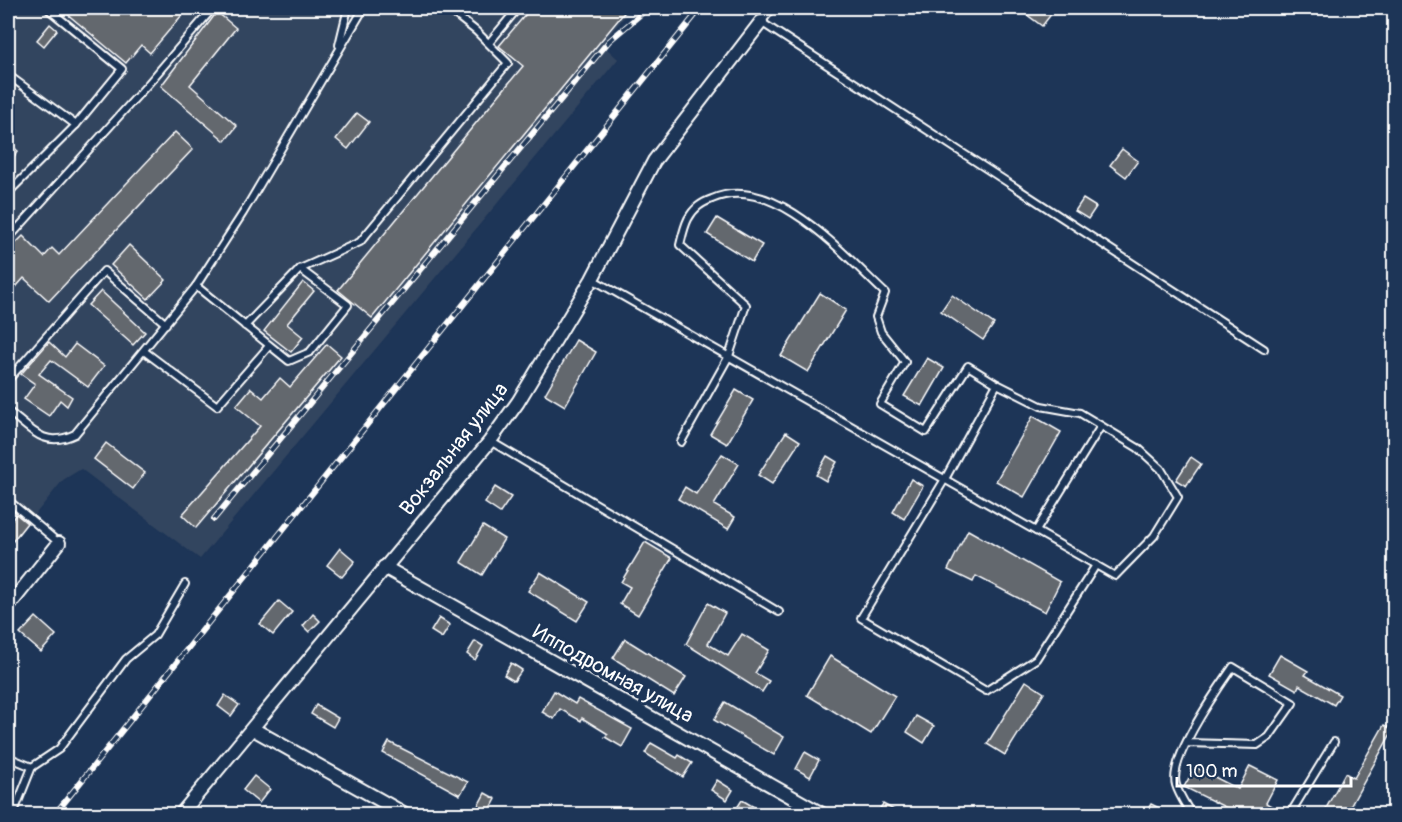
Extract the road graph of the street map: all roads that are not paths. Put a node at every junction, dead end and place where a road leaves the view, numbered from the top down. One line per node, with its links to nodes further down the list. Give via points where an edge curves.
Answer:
1 (47, 8): 12 (lane, via 122,69)
2 (213, 8): 14 (lane)
3 (348, 8): 10 (lane)
4 (364, 8): 10 (lane)
5 (447, 8): 9 (lane)
6 (518, 8): 9 (lane)
7 (773, 8): 8 (lane)
8 (761, 22): 16 (street, Вокзальная улица, via 654,161); 21 (lane)
9 (489, 43): 15 (lane, via 508,63 360,242)
10 (337, 53): 17 (lane)
11 (8, 75): 12 (lane)
12 (76, 125): 13 (lane)
13 (8, 193)
14 (8, 239)
15 (300, 270): 19 (lane); 20 (lane, via 348,305 310,352 290,361)
16 (592, 279): 23 (lane); 28 (street, Вокзальная улица)
17 (196, 286): 18 (lane); 19 (lane)
18 (166, 324): 22 (lane); 24 (lane, via 104,271)
19 (245, 326): 20 (lane)
20 (269, 346): 22 (lane, via 217,406)
21 (1264, 349)
22 (144, 351): 26 (lane, via 75,434 60,442 45,440)
23 (729, 356): 25 (lane, via 746,304 680,245 687,220 699,204 724,193 758,195 804,219 885,293 876,317 881,332 905,362 880,404 926,432 968,366); 29 (lane); 30 (lane)
24 (8, 380)
25 (997, 384): 27 (lane, via 1041,406 1080,413); 30 (lane)
26 (8, 411)
27 (1101, 426): 32 (lane); 34 (lane, via 1138,448 1161,469 1178,497 1154,536 1115,576)
28 (490, 441): 35 (street, Вокзальная улица); 38 (lane)
29 (681, 442)
30 (945, 479): 32 (lane); 34 (lane, via 861,618 986,691 1036,659)
31 (8, 500): 33 (lane)
32 (1036, 531): 34 (lane)
33 (59, 543): 37 (street)
34 (1096, 565)
35 (384, 567): 39 (street, Вокзальная улица); 47 (street, Ипподромная улица)
36 (185, 584): 43 (lane, via 155,635 126,659 59,749)
37 (8, 607)
38 (779, 612)
39 (253, 729): 45 (street, Вокзальная улица); 46 (street)
40 (1334, 742): 49 (lane)
41 (1188, 743): 41 (lane, via 1257,745 1269,737 1293,704 1233,667); 48 (lane, via 1178,763 1175,783)
42 (8, 757): 43 (lane)
43 (32, 767): 44 (lane)
44 (10, 814)
45 (181, 814)
46 (405, 814)
47 (822, 814)
48 (1191, 814)
49 (1290, 814)

